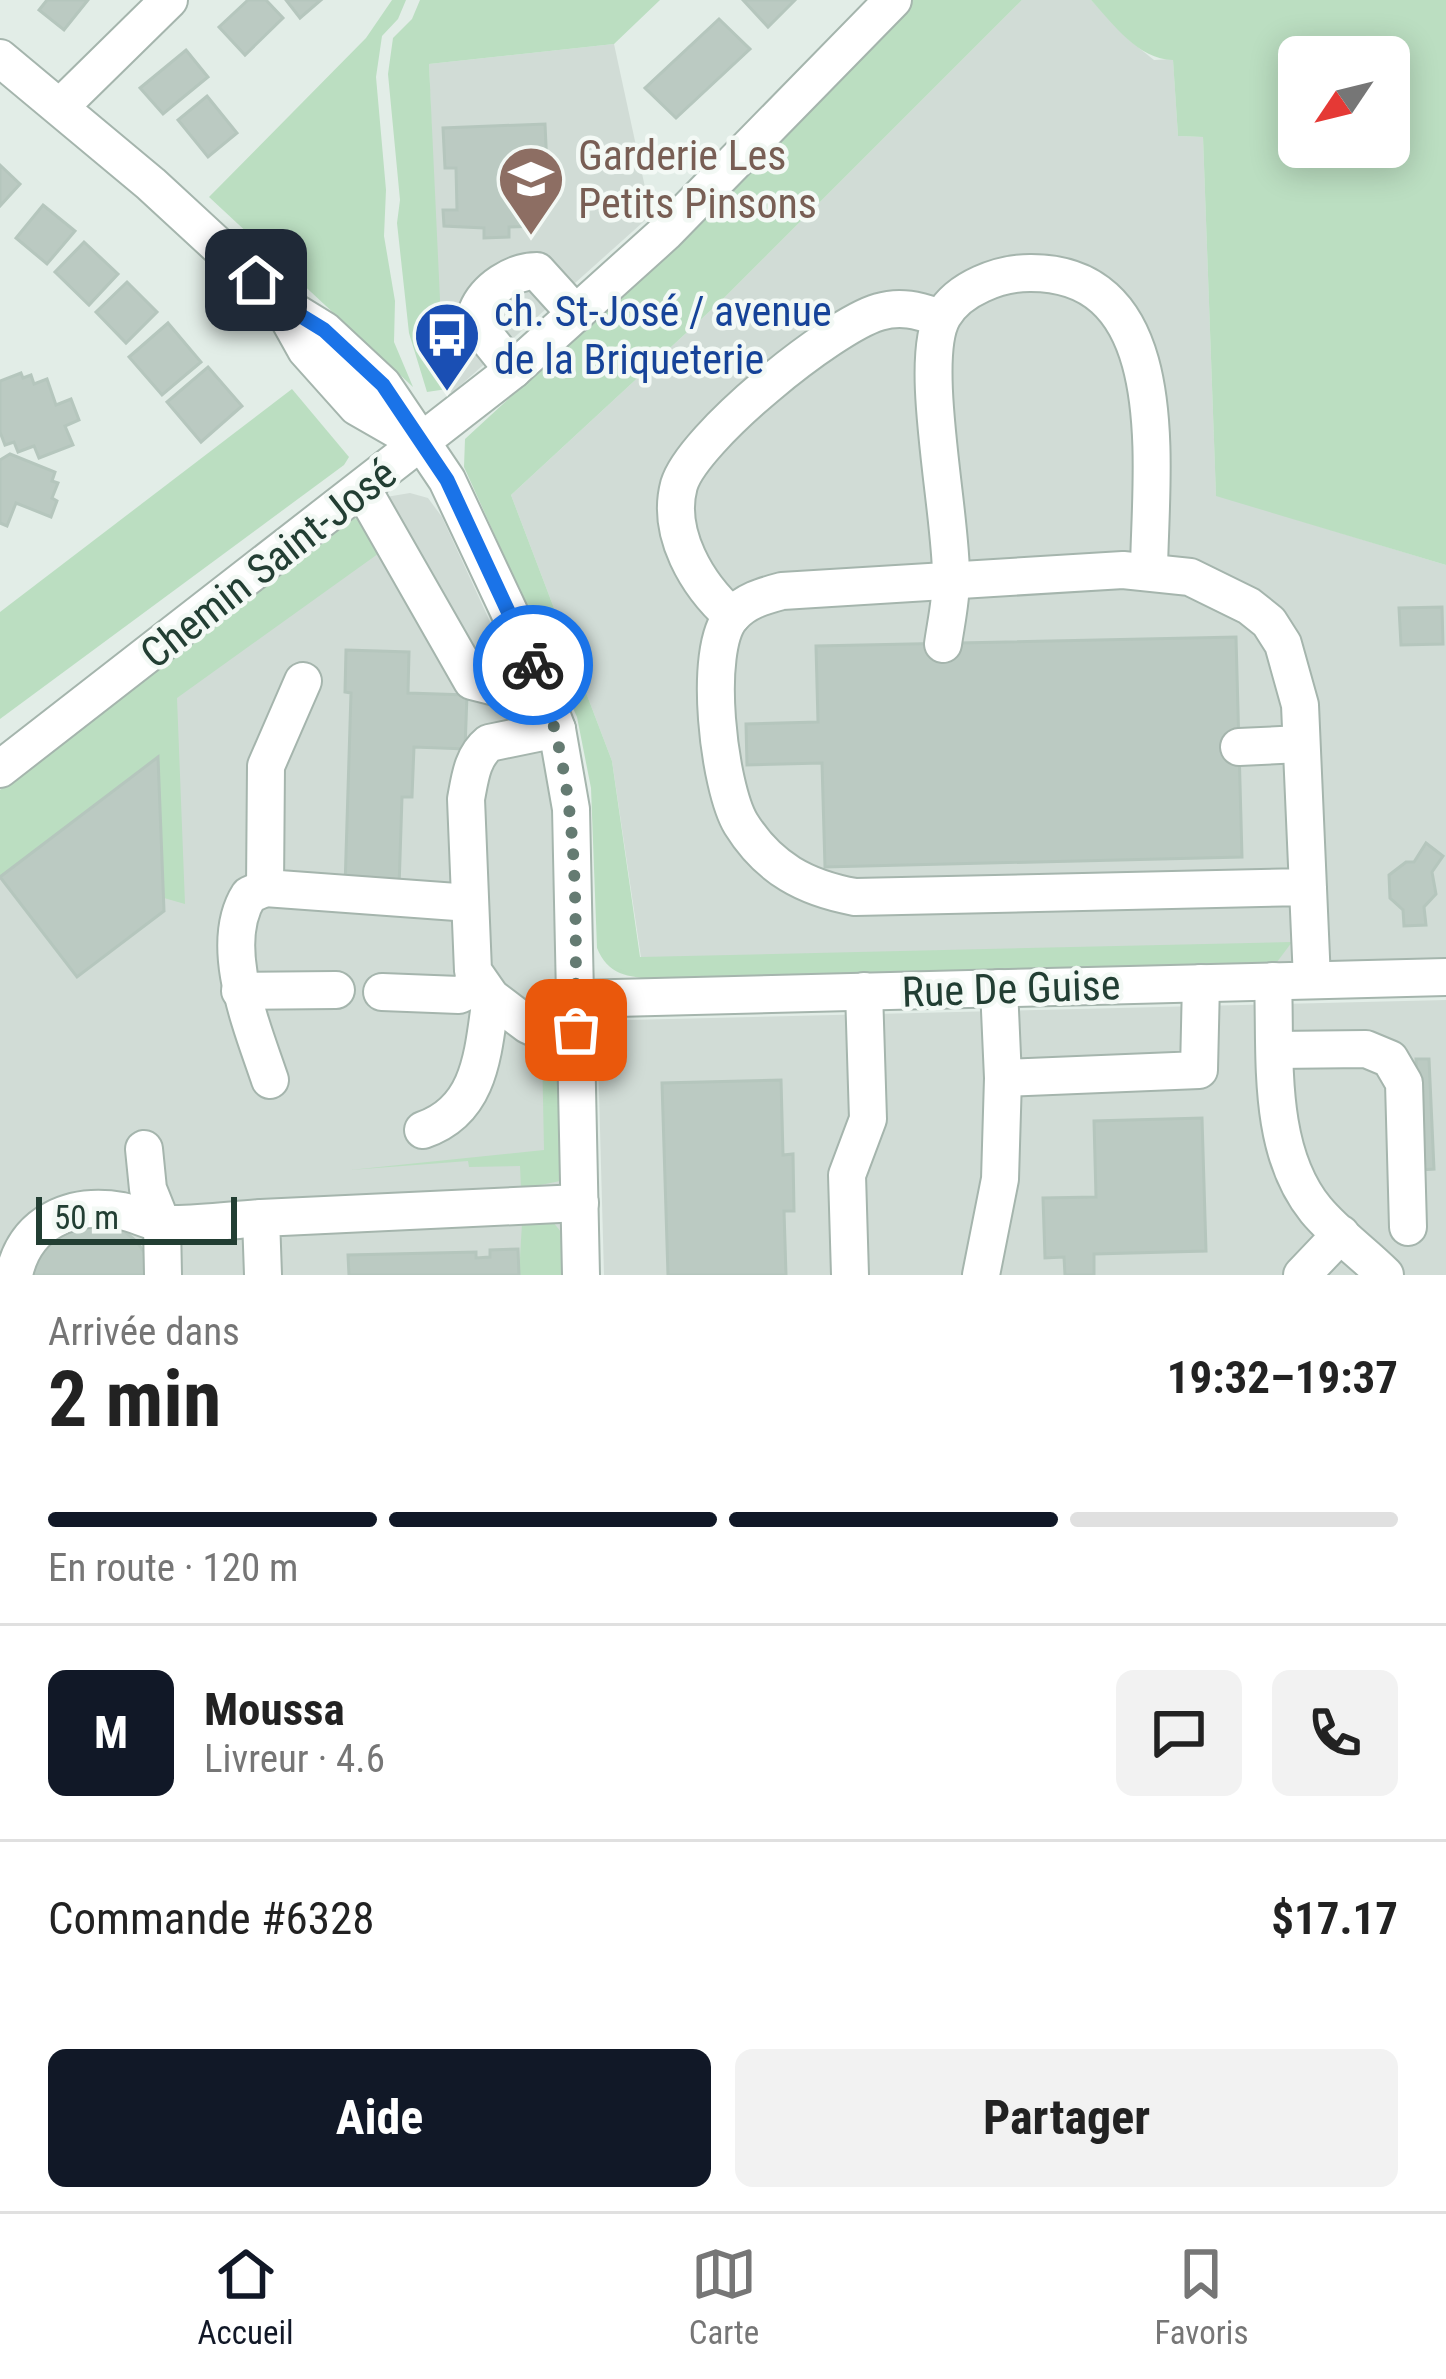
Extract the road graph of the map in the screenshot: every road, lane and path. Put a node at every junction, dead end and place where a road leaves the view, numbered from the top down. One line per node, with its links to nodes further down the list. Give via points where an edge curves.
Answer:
1 (169, 0): 4 (street)
2 (893, 0): 5 (street, Chemin Saint-José)
3 (0, 58): 4 (street)
4 (61, 106): 8 (street, via 383,385)
5 (576, 314): 7 (street, Chemin Saint-José); 7 (street, via 537,271 519,273 483,298 481,328)
6 (941, 318): 10 (street, via 968,292 1016,273 1075,278 1111,301 1136,349 1150,407); 11 (street, via 934,378); 12 (street, via 899,308 853,323 807,354 690,461 676,500 684,550)
7 (513, 370): 8 (street, Chemin Saint-José)
8 (422, 444): 9 (street, Chemin Saint-José); 15 (street, via 447,480)
9 (363, 490): 15 (street, via 472,681 519,693); 19 (street, Chemin Saint-José)
10 (1149, 571): 11 (street); 17 (street, via 1214,585 1269,622 1293,670)
11 (951, 579): 12 (street, via 782,592); 13 (street)
12 (732, 616): 20 (street, via 717,658 727,791 762,851 802,884 855,897)
13 (943, 644)
14 (303, 681): 21 (street, via 266,766)
15 (542, 685): 16 (street)
16 (557, 729): 22 (street, via 480,751 466,799); 33 (street, via 571,809)
17 (1301, 744): 18 (street); 20 (street)
18 (1239, 747)
19 (0, 770)
20 (1308, 887): 24 (street)
21 (265, 888): 22 (street); 29 (street, via 249,895 237,920)
22 (470, 903): 30 (street, via 473,971)
23 (1446, 977): 24 (street, Rue De Guise)
24 (1312, 980): 25 (street, Rue De Guise)
25 (1273, 981): 26 (street, Rue De Guise); 34 (street)
26 (1201, 982): 27 (street, Rue De Guise); 35 (street, via 1199,1070)
27 (999, 988): 32 (street, Rue De Guise); 35 (street)
28 (336, 990): 29 (street)
29 (240, 991): 36 (street)
30 (485, 991): 31 (street); 33 (street, Rue De Guise, via 541,1031); 37 (street, via 472,1092 446,1120)
31 (382, 992)
32 (864, 992): 33 (street, Rue De Guise); 48 (street, via 868,1119 847,1175)
33 (576, 1014): 39 (street)
34 (1275, 1050): 42 (street, via 1366,1049 1390,1059 1403,1083); 43 (street, via 1293,1170)
35 (1003, 1078): 49 (street, via 1000,1178)
36 (270, 1081)
37 (423, 1130)
38 (144, 1149): 41 (street)
39 (580, 1203): 40 (street); 47 (street)
40 (261, 1218): 41 (street); 46 (street)
41 (162, 1224): 44 (street, via 124,1211 69,1212 46,1221); 45 (street)
42 (1408, 1227)
43 (1341, 1234): 50 (street); 51 (street)
44 (10, 1270)
45 (164, 1275)
46 (263, 1275)
47 (581, 1275)
48 (850, 1275)
49 (981, 1275)
50 (1302, 1275)
51 (1385, 1275)

